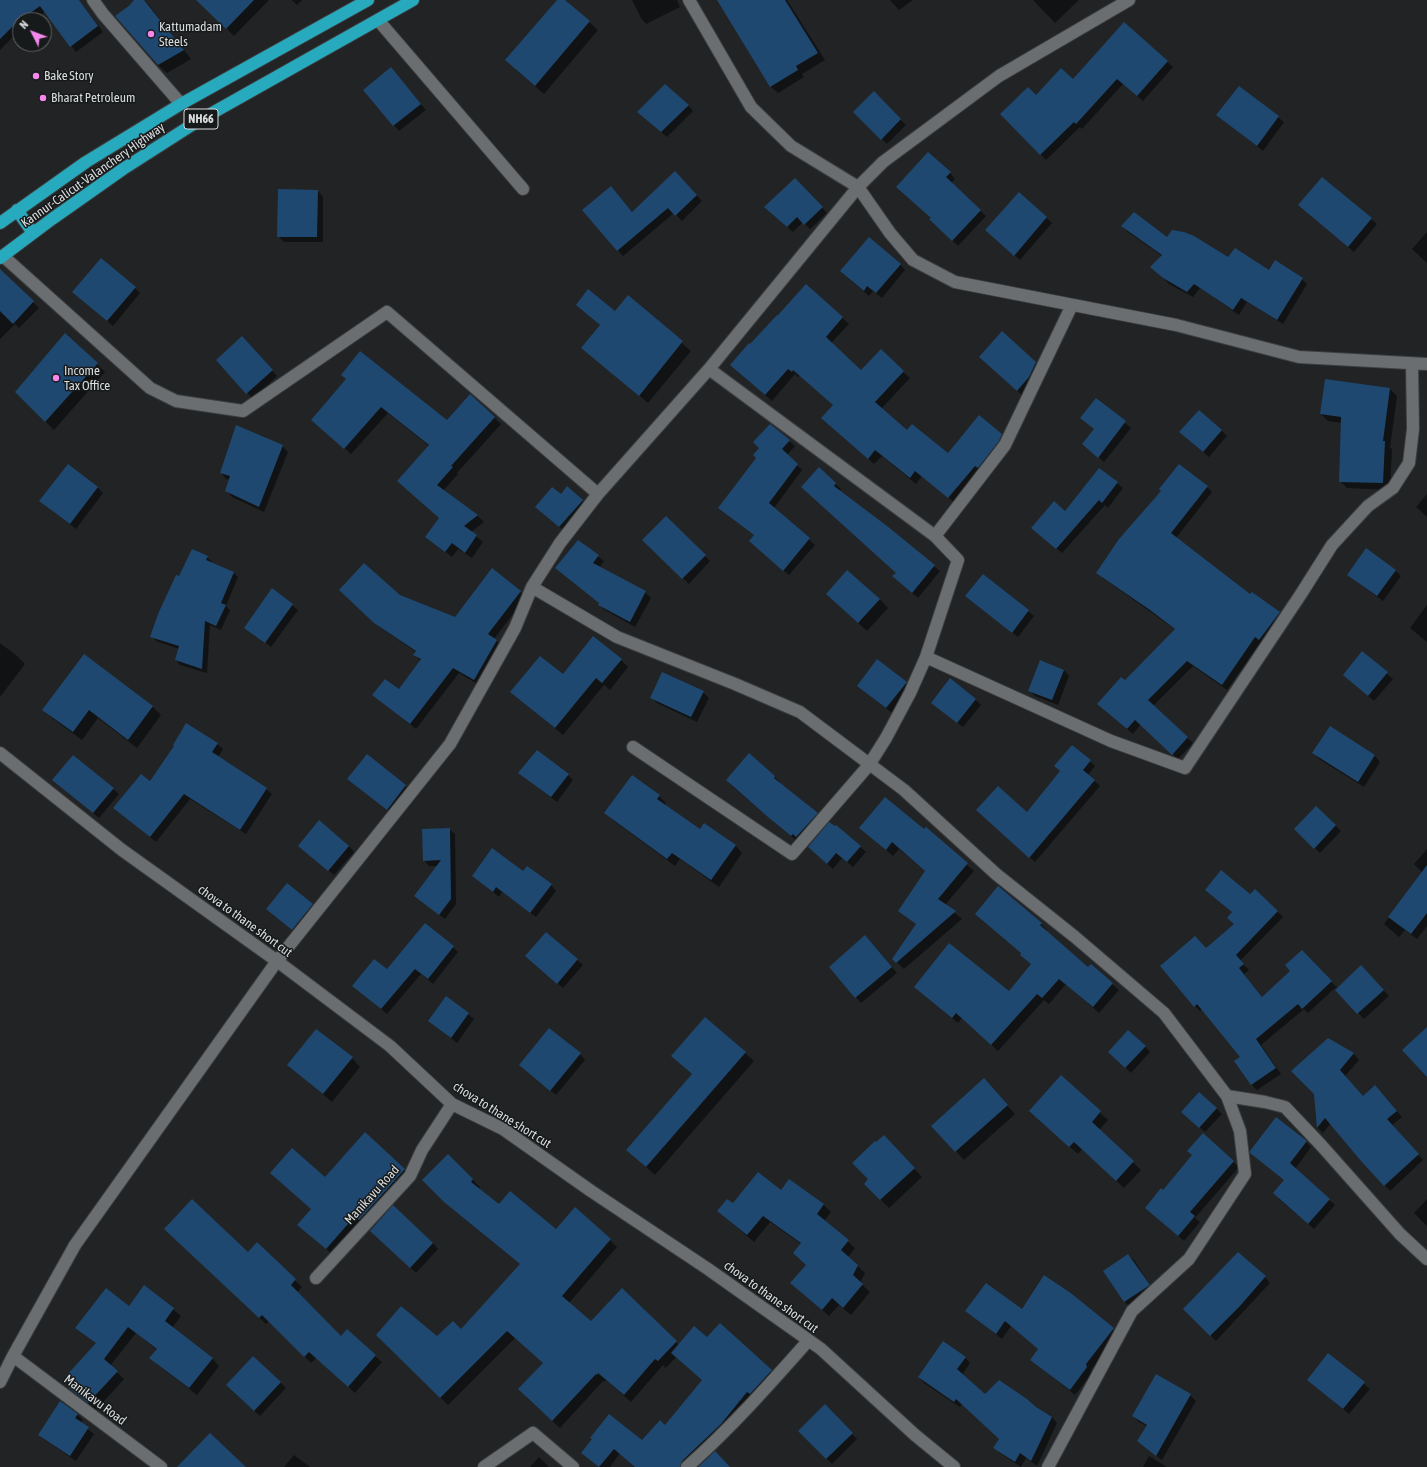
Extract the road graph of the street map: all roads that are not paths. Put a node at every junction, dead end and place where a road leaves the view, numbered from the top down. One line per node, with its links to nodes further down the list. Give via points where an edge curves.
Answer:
1 (93, 0): 7 (street)
2 (368, 0): 7 (highway, Kannur-Calicut-Valanchery Highway / NH66)
3 (413, 0): 6 (highway, Kannur-Calicut-Valanchery Highway / NH66)
4 (689, 0): 8 (street, via 750,107 791,146)
5 (1129, 0): 8 (street, via 999,76 883,162)
6 (378, 20): 9 (street); 12 (highway, Kannur-Calicut-Valanchery Highway / NH66, via 198,121 123,169)
7 (181, 104): 10 (highway, Kannur-Calicut-Valanchery Highway / NH66, via 86,162)
8 (858, 187): 14 (street, via 890,233 913,260 955,282); 17 (street)
9 (523, 189)
10 (17, 210): 11 (highway, Kannur-Calicut-Valanchery Highway / NH66); 12 (highway)
11 (0, 223)
12 (33, 233): 13 (highway, Kannur-Calicut-Valanchery Highway / NH66)
13 (1, 257): 18 (street, via 150,388 176,401 243,411 387,312)
14 (1072, 305): 15 (street, via 1176,325 1299,357); 19 (street, via 1005,445)
15 (1412, 364): 16 (street); 21 (street, via 1413,429 1409,463 1393,488 1368,506 1332,545 1185,768 1112,741)
16 (1427, 364)
17 (709, 369): 18 (street); 19 (street)
18 (598, 494): 20 (street, via 560,543)
19 (935, 536): 21 (street, via 958,560)
20 (532, 587): 24 (street, via 617,637 800,712); 25 (street, via 515,628 450,744)
21 (926, 657): 24 (street, via 910,693)
22 (633, 747): 24 (street, via 792,854)
23 (0, 753): 25 (street, chova to thane short cut, via 122,850)
24 (869, 765): 26 (street, via 904,790 996,874 1164,1013)
25 (277, 961): 27 (street, chova to thane short cut, via 390,1046); 31 (street, via 75,1245)
26 (1227, 1096): 28 (street, via 1285,1108 1400,1234); 38 (street, via 1240,1131 1245,1174 1189,1259 1132,1311)
27 (452, 1104): 29 (street, Manikavu Road, via 422,1150 410,1176); 30 (street, chova to thane short cut, via 502,1129 708,1269)
28 (1427, 1259)
29 (316, 1278)
30 (808, 1341): 36 (street, via 739,1418); 37 (street, chova to thane short cut, via 821,1349)
31 (13, 1356): 32 (street); 33 (street, Manikavu Road)
32 (0, 1382)
33 (161, 1467)
34 (484, 1467): 35 (street, via 533,1433)
35 (573, 1467)
36 (688, 1467)
37 (954, 1467)
38 (1048, 1467)

